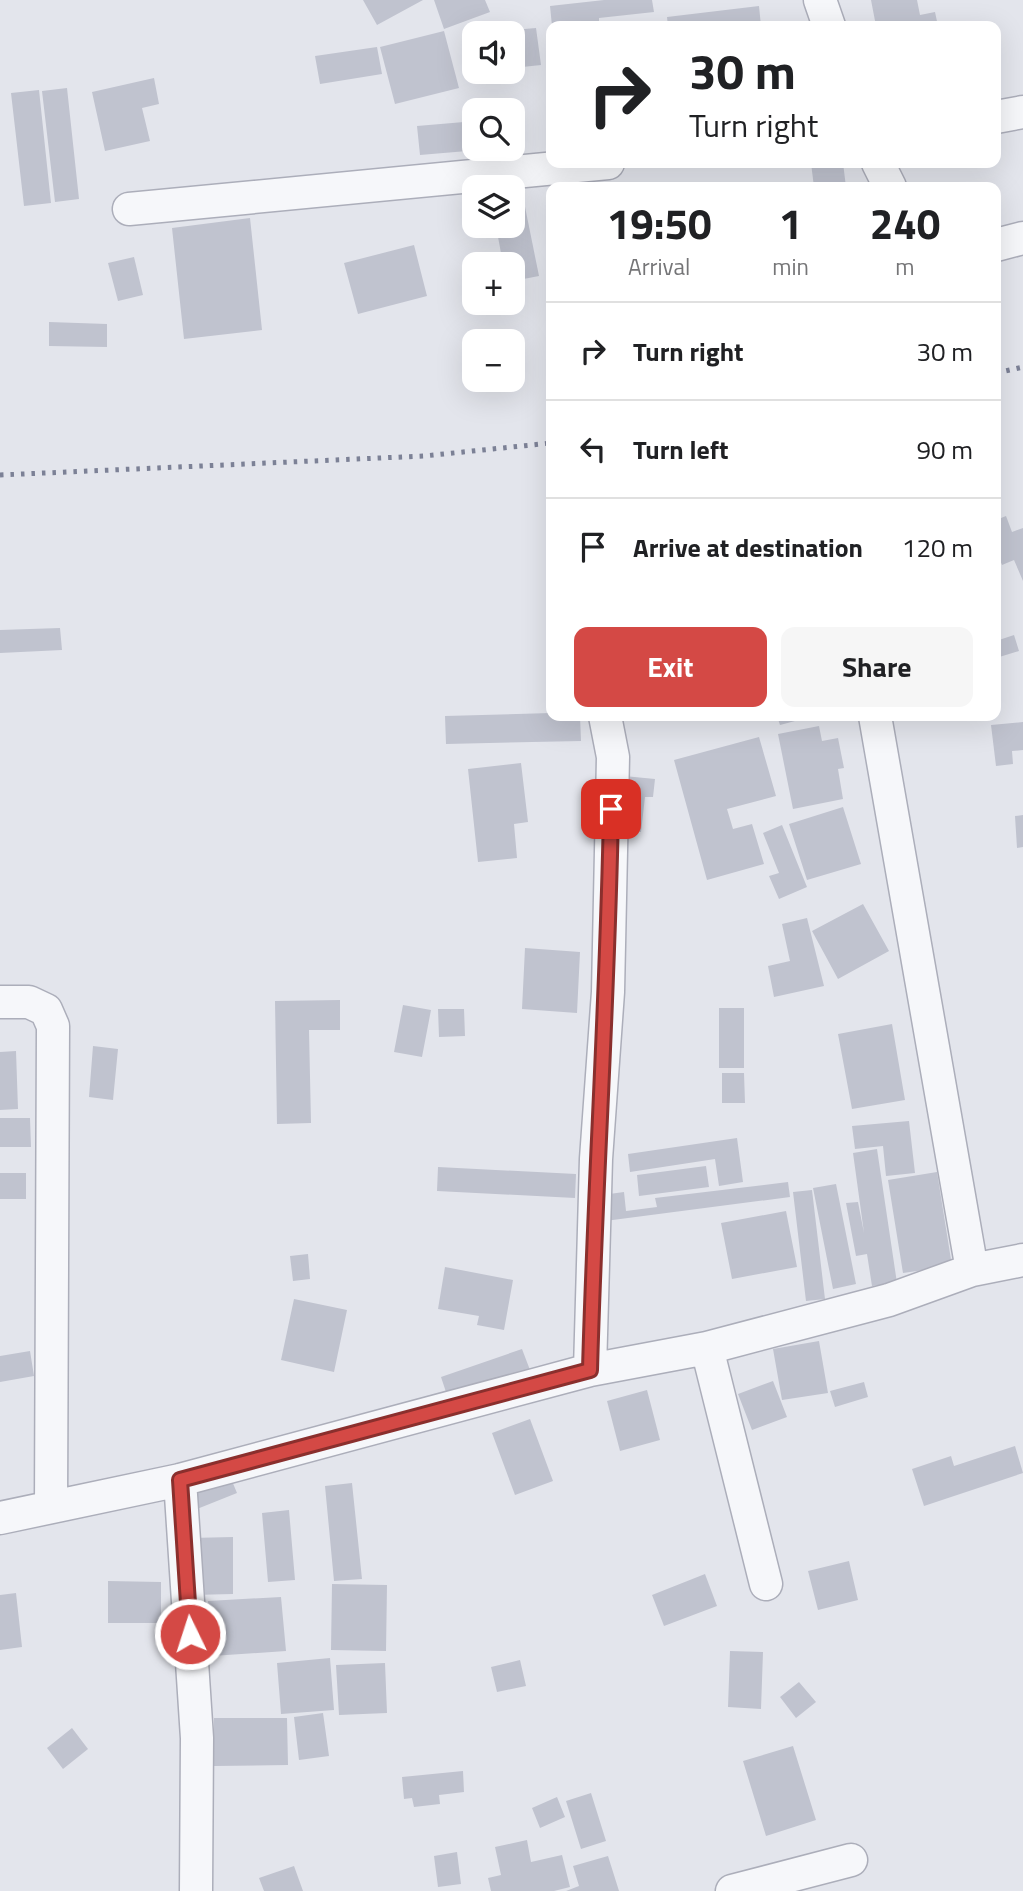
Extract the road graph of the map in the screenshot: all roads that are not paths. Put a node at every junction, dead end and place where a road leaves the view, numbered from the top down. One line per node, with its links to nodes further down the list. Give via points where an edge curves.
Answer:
1 (820, 0): 2 (street)
2 (827, 21)
3 (1023, 112): 4 (street)
4 (1001, 116)
5 (556, 168): 6 (street)
6 (129, 209)
7 (1023, 238): 8 (street)
8 (1001, 244)
9 (606, 721): 15 (street, via 612,757 608,979 596,1159)
10 (876, 721): 13 (street)
11 (0, 1002): 17 (street, via 29,1002 46,1010 53,1026)
12 (1023, 1260): 13 (street)
13 (972, 1270): 14 (street, via 889,1300)
14 (707, 1348): 15 (street); 19 (street)
15 (590, 1370): 16 (street)
16 (180, 1480): 17 (street); 21 (street, via 197,1738)
17 (51, 1506): 18 (street)
18 (0, 1518)
19 (765, 1584)
20 (851, 1860): 22 (street)
21 (196, 1891)
22 (732, 1891)

